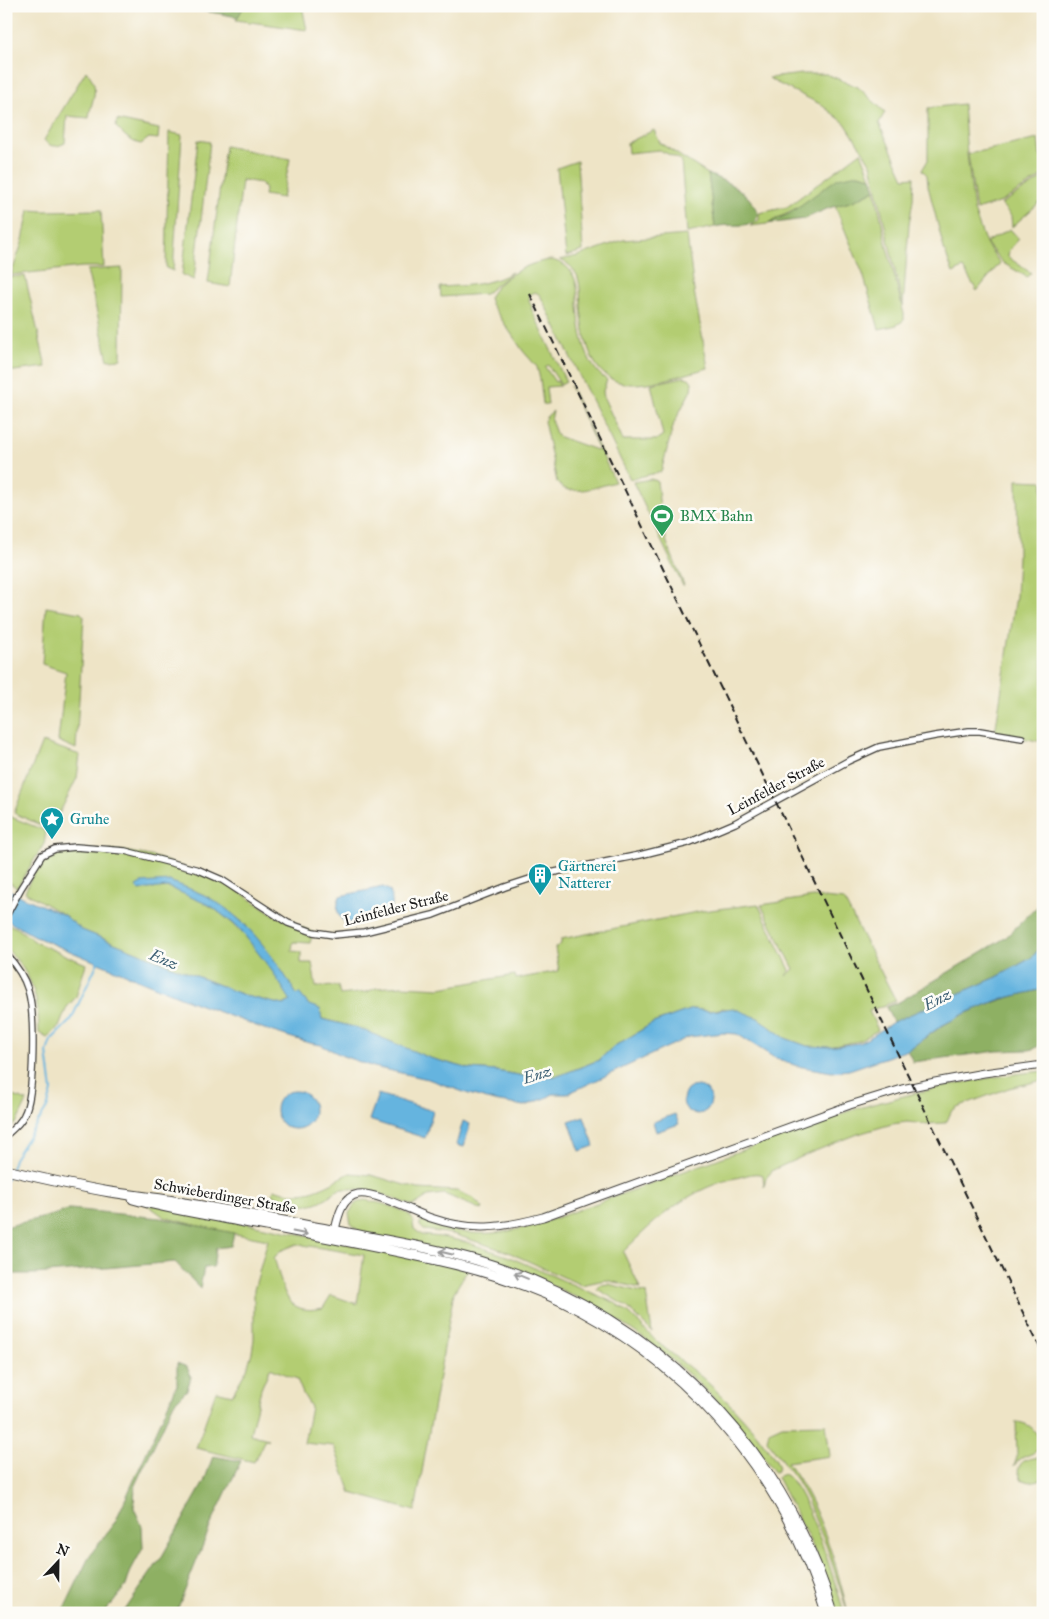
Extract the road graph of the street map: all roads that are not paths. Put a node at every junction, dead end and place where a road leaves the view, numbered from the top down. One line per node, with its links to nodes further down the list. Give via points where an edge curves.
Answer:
1 (1022, 738): 2 (street, Leinfelder Straße, via 969,731 880,747 735,823 688,843 545,874 433,915 356,933 327,934 300,928 222,880 199,870 125,851 76,847 56,849 42,856)
2 (6, 916)
3 (6, 954): 5 (street, via 22,975 30,1000 33,1027 28,1105 22,1120)
4 (1043, 1065): 8 (street, via 971,1075 894,1092 514,1225 477,1228 458,1225 362,1194 345,1202)
5 (6, 1135)
6 (6, 1170): 7 (main road, Schwieberdinger Straße)
7 (110, 1192): 8 (main road, Schwieberdinger Straße, via 171,1200); 8 (main road, Schwieberdinger Straße, one-way to 8, via 145,1203 322,1237)
8 (333, 1234): 9 (main road, via 345,1241 452,1264 529,1288 581,1310 654,1359 688,1387 760,1472 794,1531); 10 (main road, Schwieberdinger Straße, one-way to 8, via 800,1528 765,1468 723,1414 661,1355 602,1315 512,1272 448,1253)
9 (826, 1613)
10 (833, 1613)

